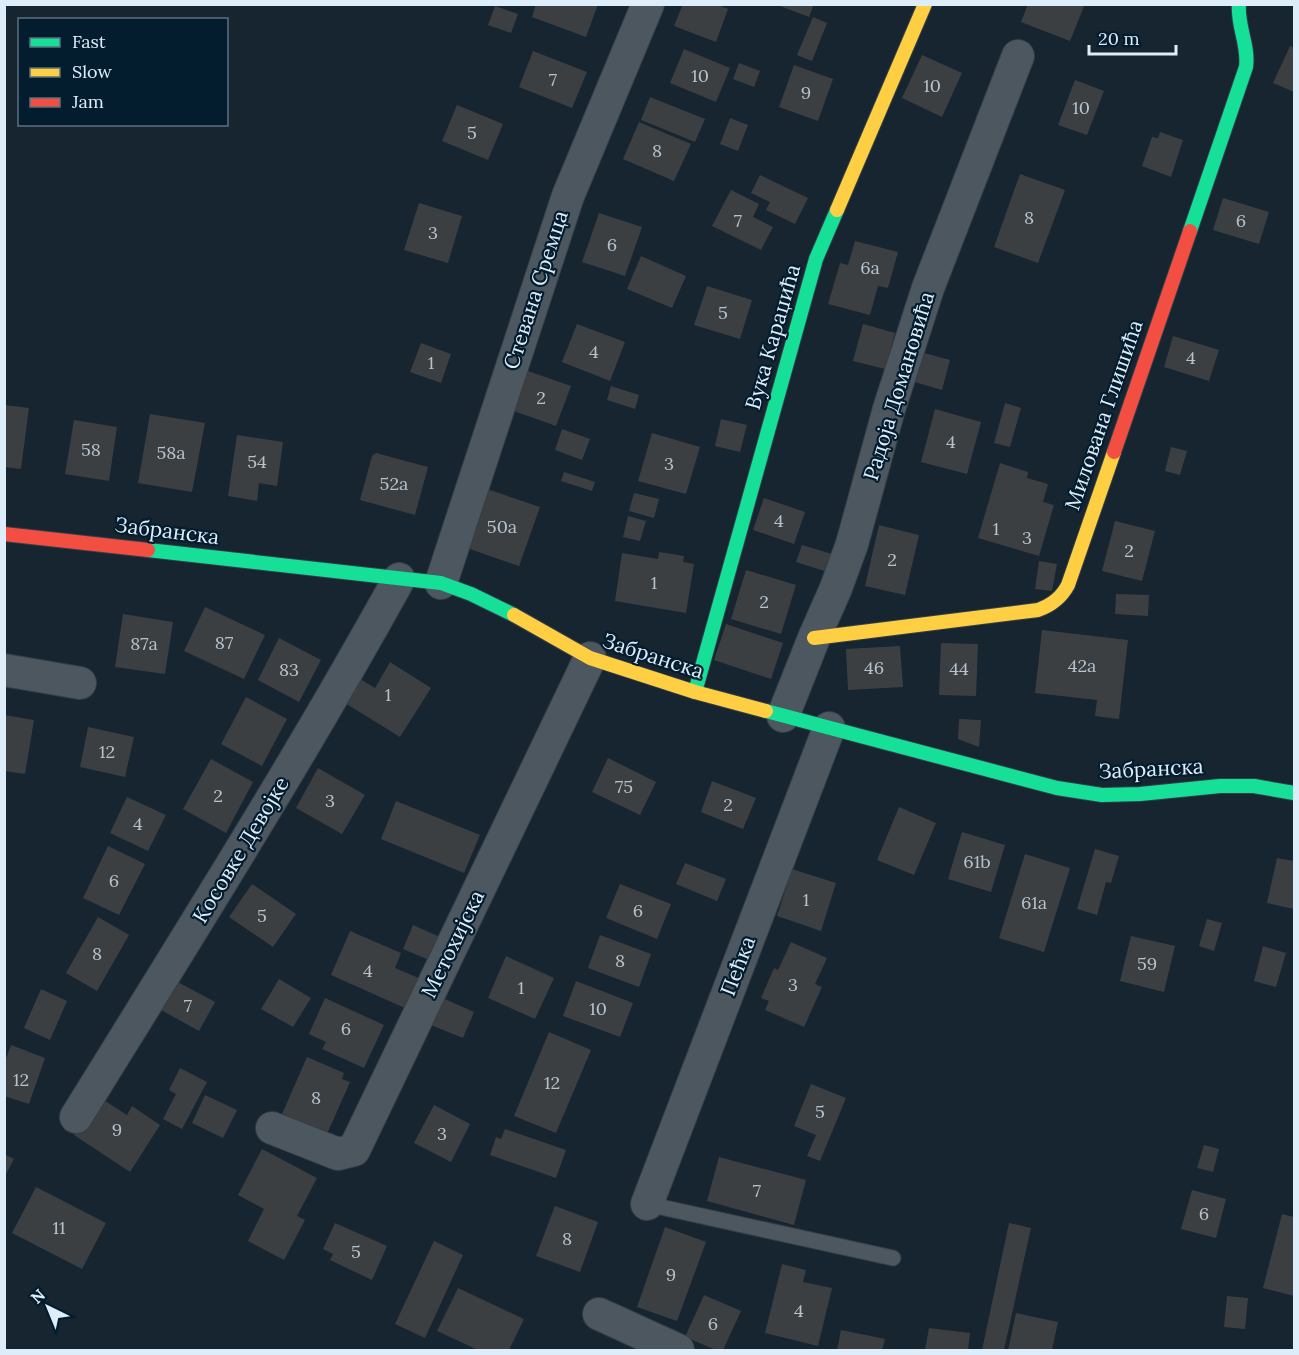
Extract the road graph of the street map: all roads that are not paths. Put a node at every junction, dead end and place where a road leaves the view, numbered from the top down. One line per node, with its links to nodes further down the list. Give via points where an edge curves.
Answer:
1 (648, 4): 7 (street, Стевана Сремца, via 568,196)
2 (925, 4): 12 (street, Вука Караџића, via 816,259)
3 (1239, 4): 8 (street, Милована Глишића, via 1237,14 1248,50 1246,67 1062,596 1053,605 1038,610)
4 (1018, 56): 8 (street, Радоја Домановића, via 928,288 852,544)
5 (4, 534): 6 (street, Забранска)
6 (399, 579): 7 (street, Забранска); 16 (street, Косовке Девојке, via 243,848)
7 (441, 583): 9 (street, Забранска, via 510,612)
8 (814, 638): 13 (street, Радоја Домановића)
9 (590, 658): 12 (street, Забранска); 17 (street, Метохијска, via 354,1150 338,1154)
10 (4, 670): 11 (street)
11 (80, 683)
12 (695, 692): 13 (street, Забранска)
13 (783, 716): 14 (street, Забранска)
14 (829, 728): 15 (street, Забранска, via 1080,792 1140,794 1243,786); 18 (street, Пећка)
15 (1294, 793)
16 (76, 1117)
17 (272, 1128)
18 (647, 1204): 19 (lane)
19 (893, 1258)
20 (599, 1314): 21 (street)
21 (678, 1350)

